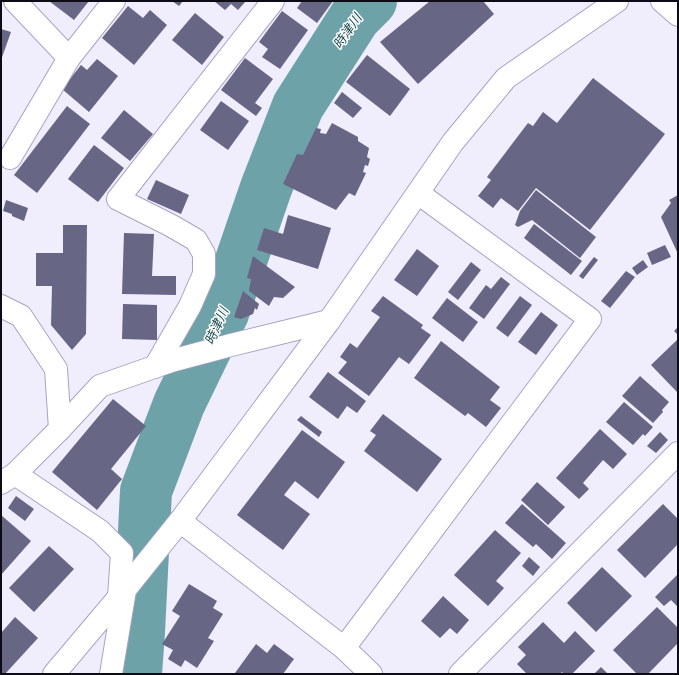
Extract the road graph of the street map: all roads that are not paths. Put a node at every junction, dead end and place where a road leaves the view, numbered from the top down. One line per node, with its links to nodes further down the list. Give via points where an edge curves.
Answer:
1 (15, 1): 7 (street)
2 (114, 1): 7 (street)
3 (273, 1): 12 (street, via 118,199 196,240 204,254 204,274)
4 (617, 1): 9 (street, via 506,78 453,142)
5 (662, 1): 6 (street)
6 (678, 15)
7 (69, 58): 8 (street)
8 (10, 158)
9 (418, 193): 11 (street); 18 (street, via 590,319)
10 (1, 306): 13 (street, via 21,316 56,369)
11 (330, 321): 12 (street); 16 (street)
12 (163, 364): 13 (street, via 100,386)
13 (60, 429): 15 (street)
14 (678, 453): 22 (street)
15 (8, 479): 17 (street, via 100,531 122,553)
16 (180, 521): 17 (street); 18 (street)
17 (122, 593): 19 (street); 20 (street)
18 (344, 648): 21 (street)
19 (54, 674)
20 (111, 674)
21 (371, 674)
22 (460, 674)

